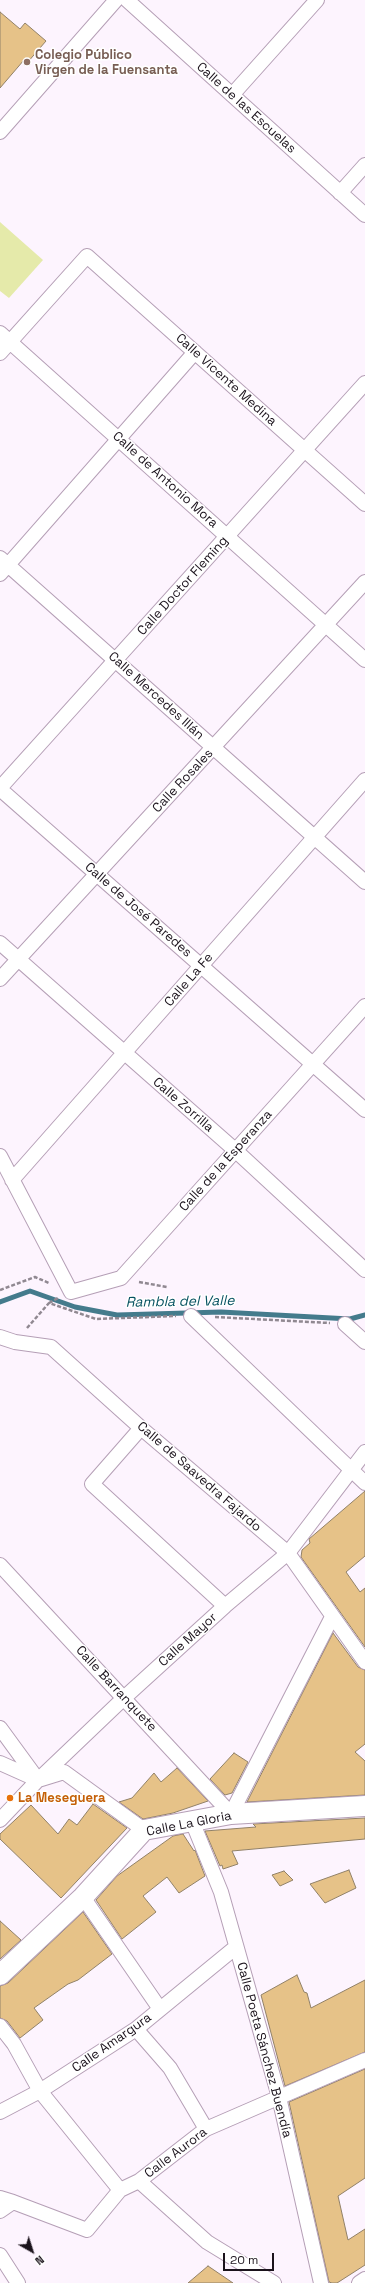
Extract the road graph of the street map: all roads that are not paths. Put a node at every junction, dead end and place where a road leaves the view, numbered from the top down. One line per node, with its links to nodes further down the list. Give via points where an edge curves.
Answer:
1 (116, 0): 5 (street)
2 (127, 0): 4 (street, Calle de las Escuelas)
3 (317, 0): 4 (street)
4 (232, 95): 7 (street, Calle de las Escuelas)
5 (0, 132)
6 (365, 165): 7 (street)
7 (340, 193): 8 (street, Calle de las Escuelas)
8 (365, 215)
9 (5, 337): 10 (street, Calle Vicente Medina, via 87,256); 11 (street); 13 (street, Calle de Antonio Mora)
10 (195, 352): 13 (street); 14 (street, Calle Vicente Medina)
11 (0, 353)
12 (365, 383): 14 (street, Calle Doctor Fleming)
13 (118, 439): 16 (street, Calle de Antonio Mora); 17 (street)
14 (305, 450): 15 (street, Calle Vicente Medina); 16 (street, Calle Doctor Fleming)
15 (365, 504)
16 (227, 536): 19 (street, Calle de Antonio Mora); 20 (street, Calle Doctor Fleming)
17 (3, 566): 20 (street, Calle Mercedes Illán)
18 (365, 582): 19 (street, Calle Rosales)
19 (326, 625): 21 (street, Calle de Antonio Mora); 22 (street, Calle Rosales)
20 (115, 660): 22 (street, Calle Mercedes Illán); 24 (street, Calle Doctor Fleming)
21 (365, 660)
22 (213, 747): 25 (street, Calle Mercedes Illán); 26 (street, Calle Rosales)
23 (365, 780): 25 (street, Calle La Fe)
24 (0, 789): 26 (street, Calle de José Paredes)
25 (315, 837): 27 (street, Calle Mercedes Illán); 30 (street, Calle La Fe)
26 (97, 874): 29 (street, Calle Rosales); 30 (street, Calle de José Paredes)
27 (365, 882)
28 (0, 943): 29 (street, Calle Zorrilla)
29 (19, 958): 31 (street, Calle Rosales); 33 (street, Calle Zorrilla)
30 (202, 965): 33 (street, Calle La Fe); 34 (street, Calle de José Paredes)
31 (0, 979)
32 (365, 1006): 34 (street, Calle de la Esperanza)
33 (124, 1054): 36 (street, Calle Zorrilla); 38 (street, Calle La Fe)
34 (314, 1064): 35 (street, Calle de José Paredes); 36 (street, Calle de la Esperanza)
35 (365, 1110)
36 (235, 1150): 38 (street, Calle de la Esperanza, via 120,1278 71,1292); 39 (street, Calle Zorrilla)
37 (0, 1156): 38 (street)
38 (12, 1180)
39 (365, 1270)
40 (191, 1316): 46 (street)
41 (345, 1324): 43 (street)
42 (0, 1337): 44 (street, Calle de Saavedra Fajardo, via 15,1342 51,1347)
43 (365, 1342)
44 (142, 1428): 48 (street, Calle de Saavedra Fajardo); 50 (street, via 92,1484)
45 (365, 1452): 46 (street, Calle Mayor)
46 (351, 1470): 47 (street); 48 (street, Calle Mayor)
47 (365, 1483)
48 (288, 1553): 50 (street, Calle Mayor); 51 (street, Calle de Saavedra Fajardo)
49 (0, 1565): 53 (street, Calle Barranquete)
50 (226, 1606): 53 (street, Calle Mayor)
51 (332, 1617): 52 (street, Calle de Saavedra Fajardo); 58 (street)
52 (365, 1662)
53 (124, 1698): 56 (street, Calle Mayor); 58 (street, Calle Barranquete)
54 (0, 1728): 56 (street)
55 (0, 1764): 56 (street)
56 (38, 1780): 59 (street, Calle Mayor); 61 (street, via 64,1772)
57 (365, 1806): 58 (main road, Calle La Gloria)
58 (231, 1814): 60 (main road, Calle La Gloria)
59 (0, 1820)
60 (192, 1821): 61 (main road, Calle La Gloria); 63 (street, Calle Poeta Sánchez Buendía, via 221,1892)
61 (144, 1830): 62 (main road, Calle La Gloria)
62 (83, 1897): 64 (main road, Calle La Gloria); 65 (street)
63 (236, 1947): 65 (street, Calle Amargura); 70 (street, Calle Poeta Sánchez Buendía)
64 (0, 1975)
65 (160, 2009): 67 (street, Calle Amargura)
66 (0, 2026): 69 (street, via 14,2044)
67 (136, 2029): 69 (street, Calle Amargura); 72 (street, via 170,2068)
68 (365, 2060): 70 (street, Calle Aurora)
69 (40, 2091): 71 (street, Calle Amargura); 74 (street)
70 (279, 2097): 72 (street, Calle Aurora); 81 (street, Calle Poeta Sánchez Buendía)
71 (0, 2112)
72 (206, 2129): 73 (street, Calle Aurora)
73 (139, 2181): 74 (street, Calle Aurora); 80 (street, via 207,2242)
74 (120, 2190): 75 (street, Calle Aurora, via 87,2230)
75 (7, 2200): 76 (street)
76 (0, 2211)
77 (0, 2255): 79 (street)
78 (365, 2279): 82 (street)
79 (18, 2283)
80 (274, 2283)
81 (321, 2283)
82 (359, 2283)

